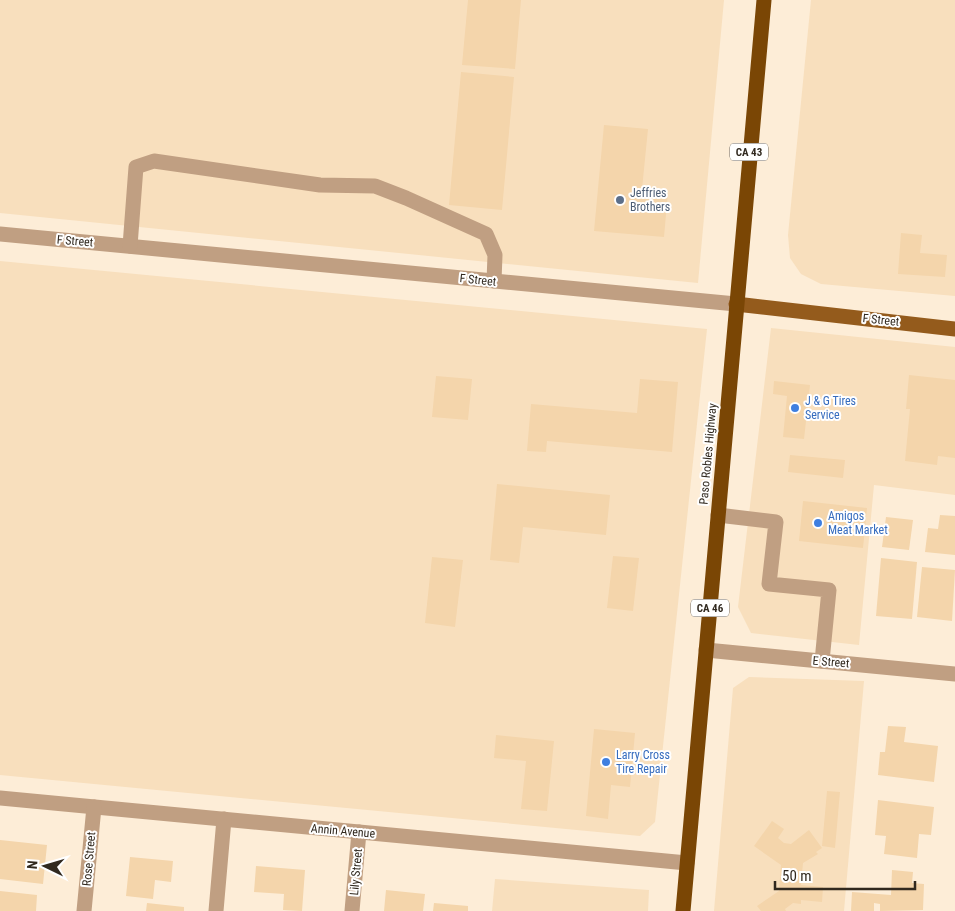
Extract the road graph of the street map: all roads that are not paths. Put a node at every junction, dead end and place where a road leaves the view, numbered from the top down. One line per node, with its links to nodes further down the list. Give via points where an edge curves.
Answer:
1 (764, 0): 5 (highway, Paso Robles Highway / CA 43)
2 (0, 234): 3 (street, F Street)
3 (130, 246): 4 (street, F Street); 4 (street, via 136,167 154,161 320,185 375,186 486,234 495,255)
4 (494, 281): 5 (street, F Street)
5 (736, 304): 6 (main road, F Street); 7 (highway, Paso Robles Highway / CA 46)
6 (955, 329)
7 (718, 515): 8 (highway, Paso Robles Highway / CA 46); 9 (street, via 776,522 769,584 829,590)
8 (706, 650): 9 (street, E Street); 15 (highway, Paso Robles Highway / CA 46)
9 (822, 661): 10 (street, E Street)
10 (955, 674)
11 (0, 798): 12 (street, Annin Avenue)
12 (94, 807): 13 (street, Annin Avenue); 16 (street, Rose Street)
13 (224, 819): 14 (street, Annin Avenue); 17 (street)
14 (359, 832): 15 (street, Annin Avenue); 18 (street, Lily Street)
15 (687, 863): 19 (highway, Paso Robles Highway / CA 46)
16 (84, 911)
17 (216, 911)
18 (352, 911)
19 (683, 911)

